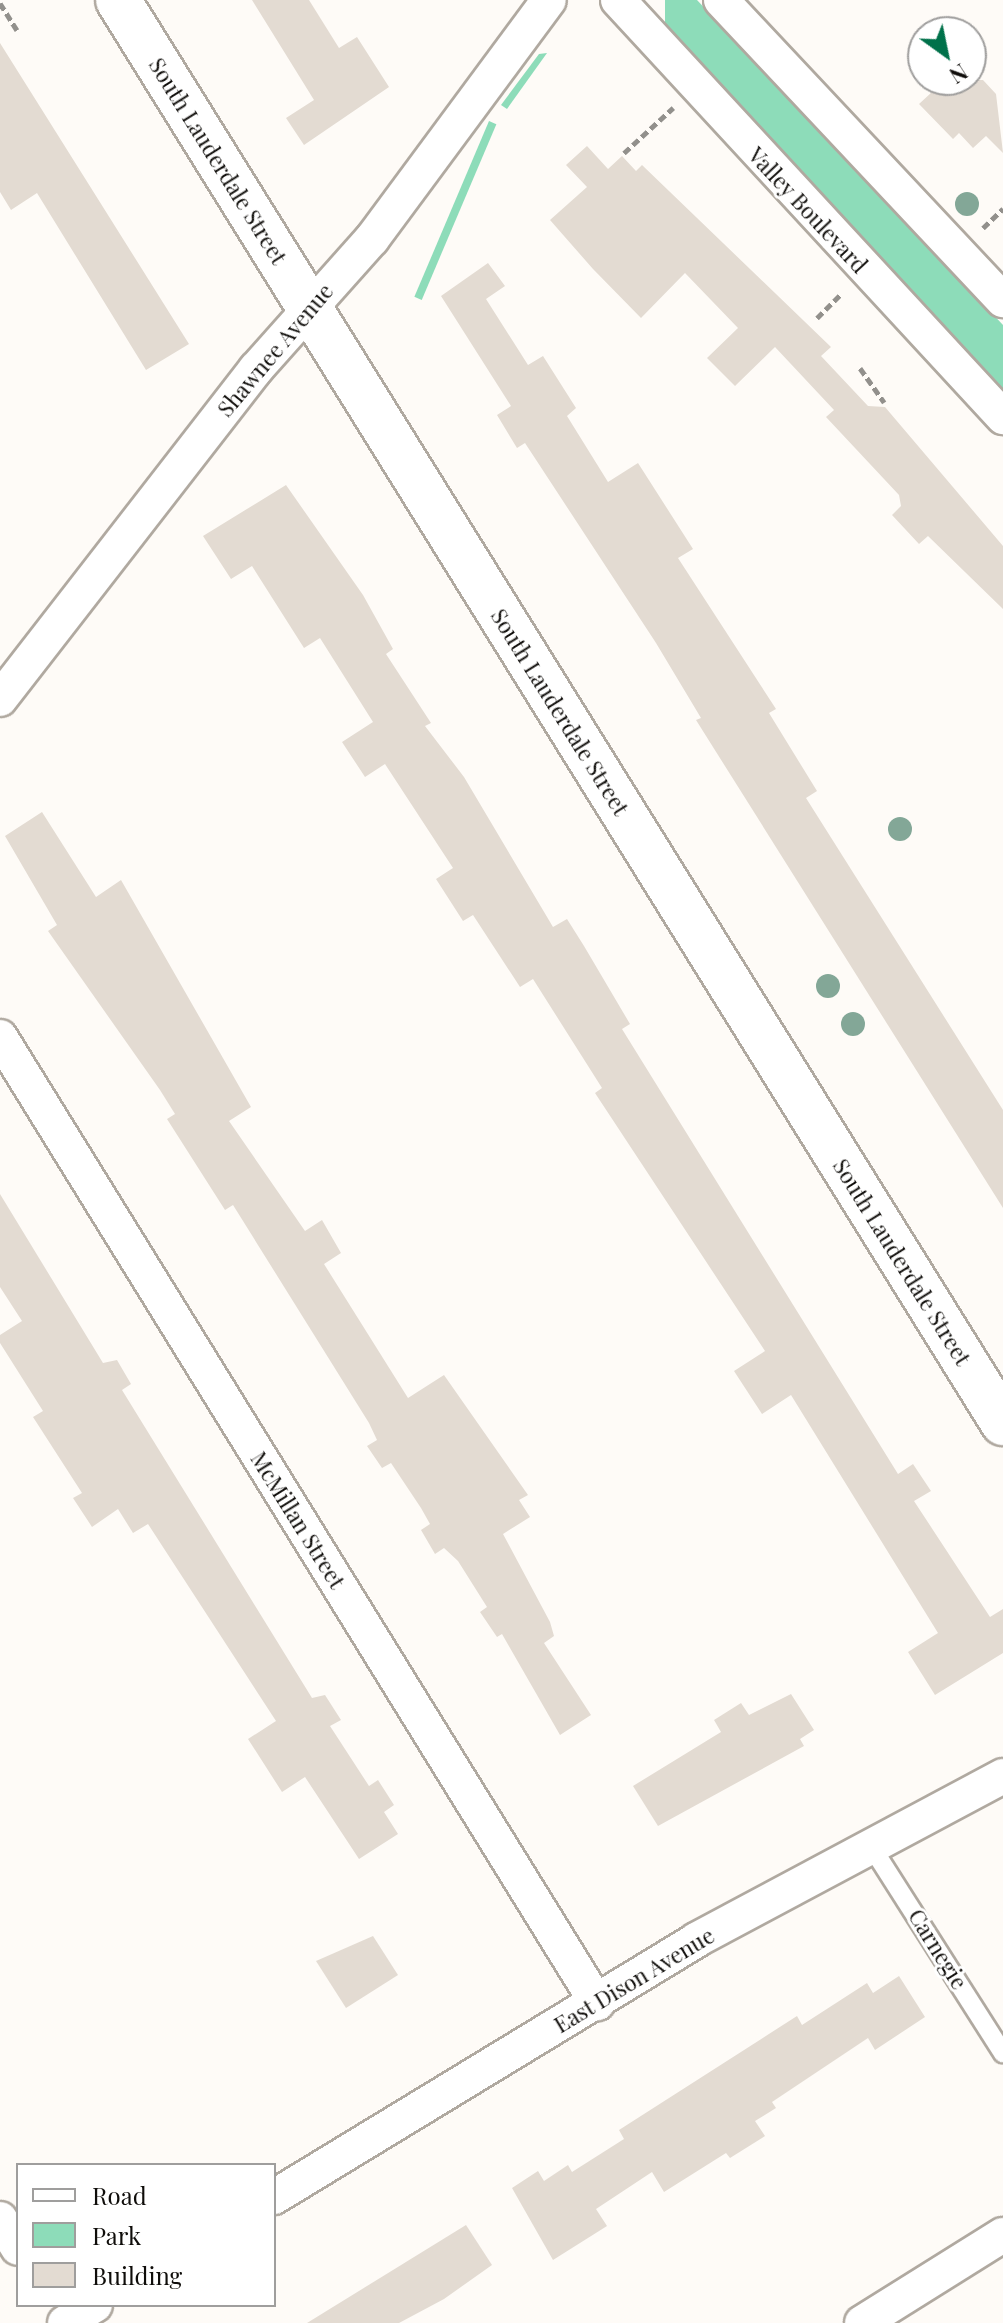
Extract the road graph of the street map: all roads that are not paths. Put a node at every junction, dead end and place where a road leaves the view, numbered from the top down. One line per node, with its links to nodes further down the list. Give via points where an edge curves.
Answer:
1 (118, 0): 6 (street, South Lauderdale Street)
2 (549, 0): 6 (street, Shawnee Avenue, via 372,239)
3 (618, 0): 7 (street, Valley Boulevard)
4 (721, 0): 5 (street)
5 (1003, 300)
6 (309, 306): 8 (street, Shawnee Avenue); 10 (street, South Lauderdale Street)
7 (1003, 417)
8 (0, 699)
9 (0, 1037): 13 (street, McMillan Street)
10 (1003, 1423)
11 (1003, 1776): 12 (street, East Dison Avenue)
12 (871, 1846): 13 (street, East Dison Avenue); 14 (lane, Carnegie)
13 (597, 2003): 15 (street, East Dison Avenue)
14 (1003, 2053)
15 (276, 2196)
16 (0, 2219): 18 (street)
17 (1003, 2235): 21 (street)
18 (16, 2245)
19 (92, 2307): 20 (street)
20 (65, 2323)
21 (862, 2323)

